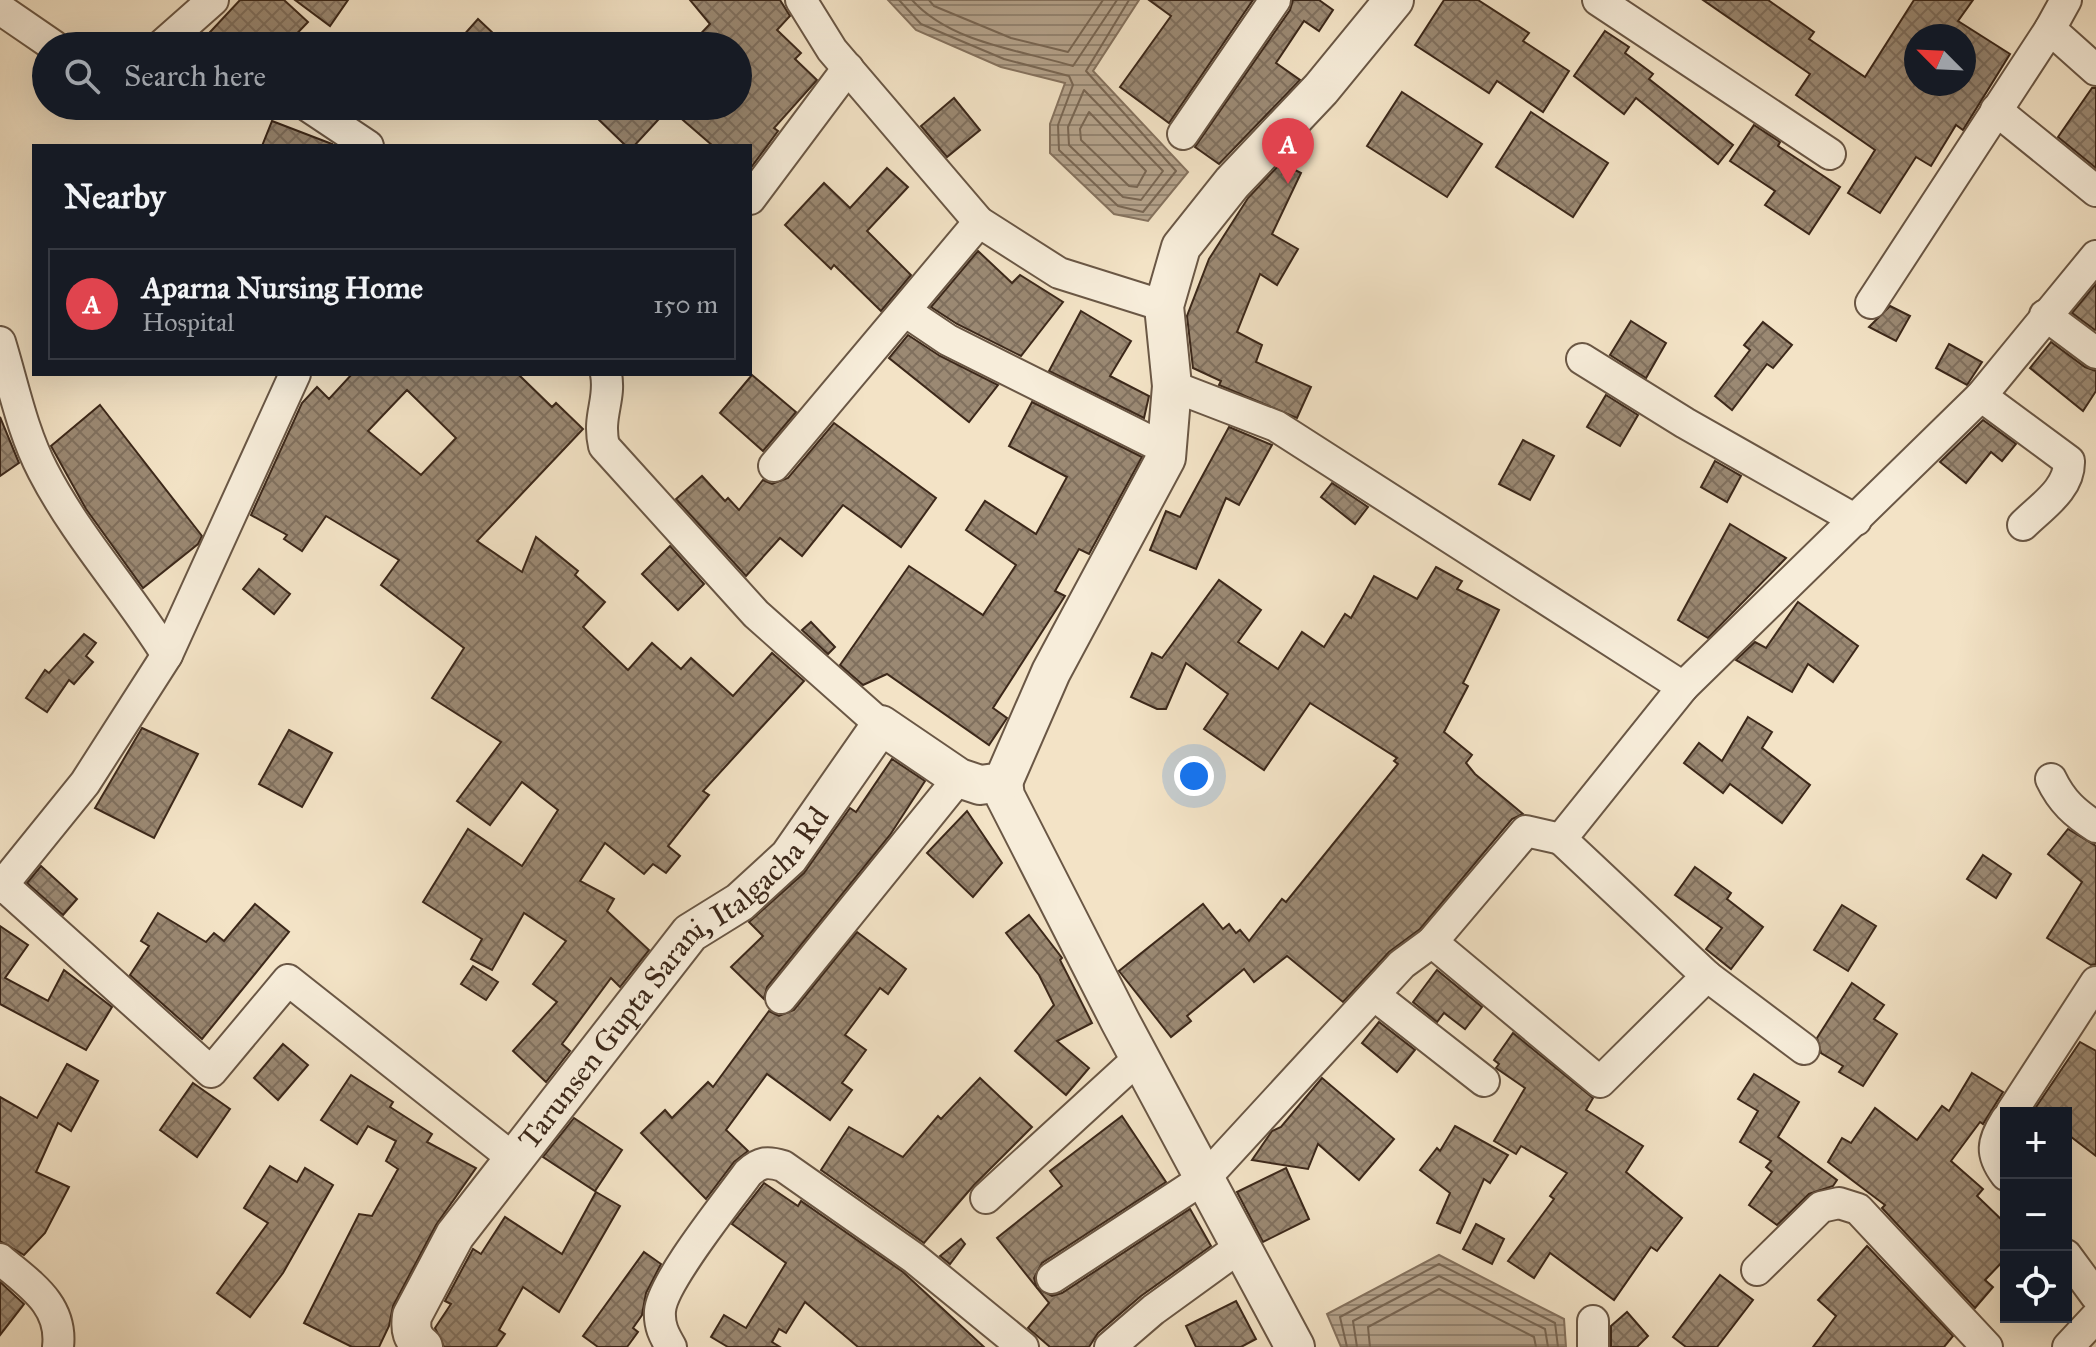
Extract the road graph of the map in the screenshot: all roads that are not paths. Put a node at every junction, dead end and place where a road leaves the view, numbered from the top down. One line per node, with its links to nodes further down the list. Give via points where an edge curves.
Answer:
1 (213, 0): 10 (street)
2 (801, 0): 11 (street)
3 (1275, 0): 15 (street)
4 (1394, 0): 23 (street, via 1181,247)
5 (1598, 0): 17 (street)
6 (2066, 0): 8 (street)
7 (0, 9): 9 (street)
8 (2050, 29): 12 (street); 13 (street)
9 (34, 32)
10 (177, 32)
11 (848, 68): 19 (street); 20 (street)
12 (2096, 70)
13 (1996, 110): 18 (street); 22 (street)
14 (329, 120): 16 (street)
15 (1183, 134)
16 (365, 144)
17 (1830, 154)
18 (2096, 191)
19 (752, 196)
20 (979, 222): 23 (street, via 1059,273); 24 (street)
21 (2096, 256): 25 (street)
22 (1871, 303)
23 (1164, 306): 31 (street)
24 (905, 311): 33 (street, via 948,340); 34 (street)
25 (2045, 315): 27 (street); 32 (street)
26 (0, 342): 37 (street, via 41,467 69,517)
27 (2096, 353)
28 (1582, 359): 35 (street)
29 (294, 376): 37 (street)
30 (611, 380): 39 (street, via 599,425 604,446 756,614)
31 (1172, 386): 33 (street); 38 (street, via 1276,426)
32 (1981, 396): 35 (street); 36 (street, via 2069,461 2063,486)
33 (1166, 449): 42 (street, via 1166,458 1051,672)
34 (774, 466)
35 (1856, 520): 38 (street)
36 (2023, 525)
37 (167, 655): 45 (street, via 85,783)
38 (1683, 687): 44 (street)
39 (881, 725): 40 (street); 56 (street, Tarunsen Gupta Sarani, Italgacha Rd, via 789,857 740,902 690,933)
40 (959, 778): 42 (street, via 980,785); 50 (street)
41 (2051, 779): 43 (street, via 2060,798)
42 (1003, 782): 52 (street, via 1023,833)
43 (2096, 827)
44 (1561, 839): 46 (street, via 1526,831); 47 (street)
45 (2, 886): 56 (street, via 211,1072 288,980)
46 (1432, 942): 47 (street, via 1600,1082); 49 (street)
47 (1707, 976): 51 (street)
48 (2096, 982): 54 (street)
49 (1374, 995): 53 (street); 58 (street)
50 (781, 998)
51 (1804, 1049)
52 (1140, 1057): 58 (street); 59 (street)
53 (1484, 1081)
54 (2015, 1107)
55 (2000, 1129): 57 (street, via 1993,1149)
56 (514, 1159): 68 (street, Tarunsen Gupta Sarani, Italgacha Rd, via 455,1235 412,1316 410,1329)
57 (2000, 1167)
58 (1206, 1177): 60 (street); 64 (street)
59 (986, 1198)
60 (1240, 1247): 71 (street); 72 (street)
61 (0, 1259): 67 (street, via 49,1302 60,1331)
62 (2072, 1263): 65 (street)
63 (1757, 1270): 73 (street, via 1821,1207 1839,1203 1858,1209)
64 (1052, 1278)
65 (2096, 1296)
66 (2096, 1317): 74 (street)
67 (58, 1347)
68 (423, 1347)
69 (671, 1347): 70 (street, via 661,1329 660,1308 671,1282 748,1173 767,1162 783,1166 914,1258)
70 (1023, 1347)
71 (1110, 1347)
72 (1295, 1347)
73 (1987, 1347)
74 (2068, 1347)

